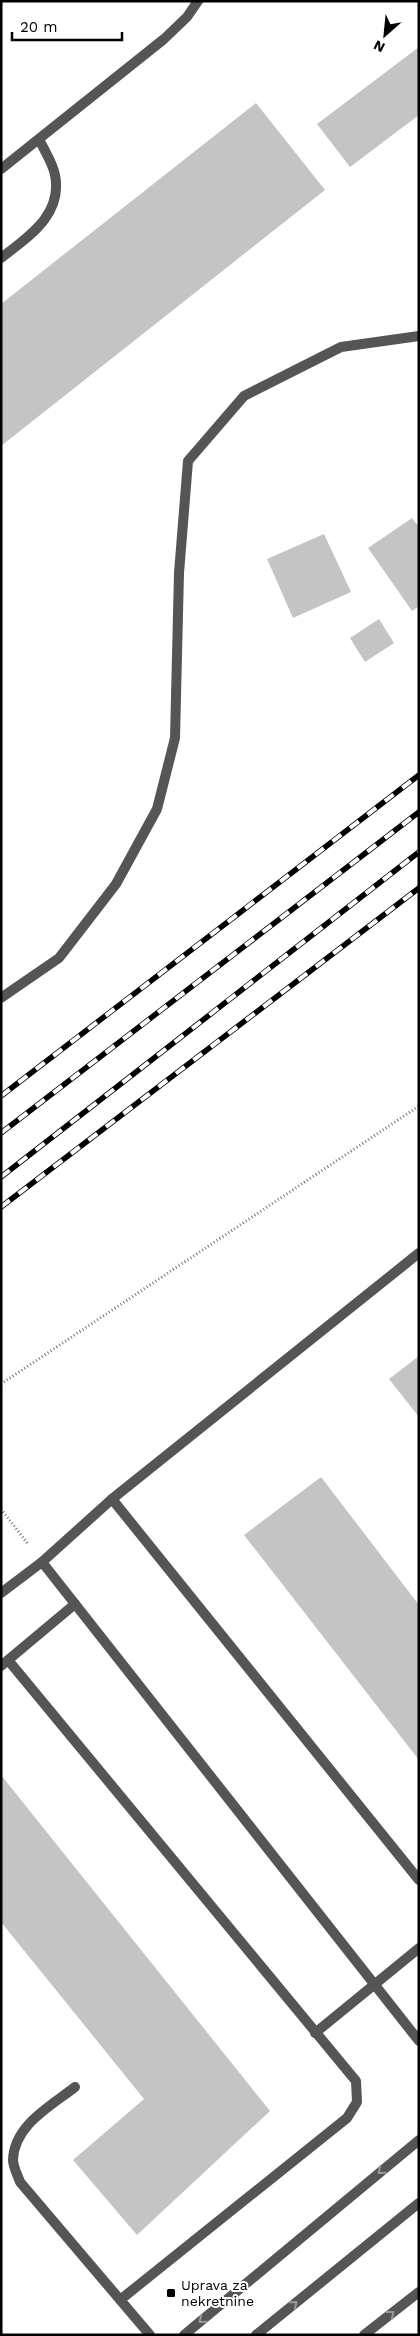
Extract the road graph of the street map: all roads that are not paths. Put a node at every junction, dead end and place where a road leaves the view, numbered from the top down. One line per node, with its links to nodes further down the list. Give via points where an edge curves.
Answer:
1 (198, 1): 2 (street, via 164,39)
2 (39, 139): 3 (street); 4 (street, via 55,174 55,198 40,227)
3 (1, 169)
4 (1, 258)
5 (419, 336): 6 (street, via 341,347 244,396 188,461 179,573 175,738 157,809 116,884 59,958)
6 (1, 998)
7 (419, 1253): 8 (street)
8 (112, 1499): 9 (street); 13 (street)
9 (42, 1562): 10 (street); 11 (street)
10 (1, 1593)
11 (74, 1604): 12 (street); 15 (street)
12 (5, 1663): 16 (street)
13 (418, 1877)
14 (419, 1948): 15 (street)
15 (373, 1986): 16 (street); 17 (street)
16 (315, 2033): 22 (street, via 356,2081 357,2102 347,2118)
17 (419, 2042)
18 (75, 2087): 22 (street, via 26,2125 13,2161 20,2182)
19 (419, 2140): 24 (street, one-way to 24)
20 (419, 2203): 25 (street, one-way to 20)
21 (419, 2292): 26 (street, one-way to 21)
22 (120, 2300): 23 (street)
23 (150, 2335)
24 (184, 2335)
25 (256, 2335)
26 (364, 2335)

